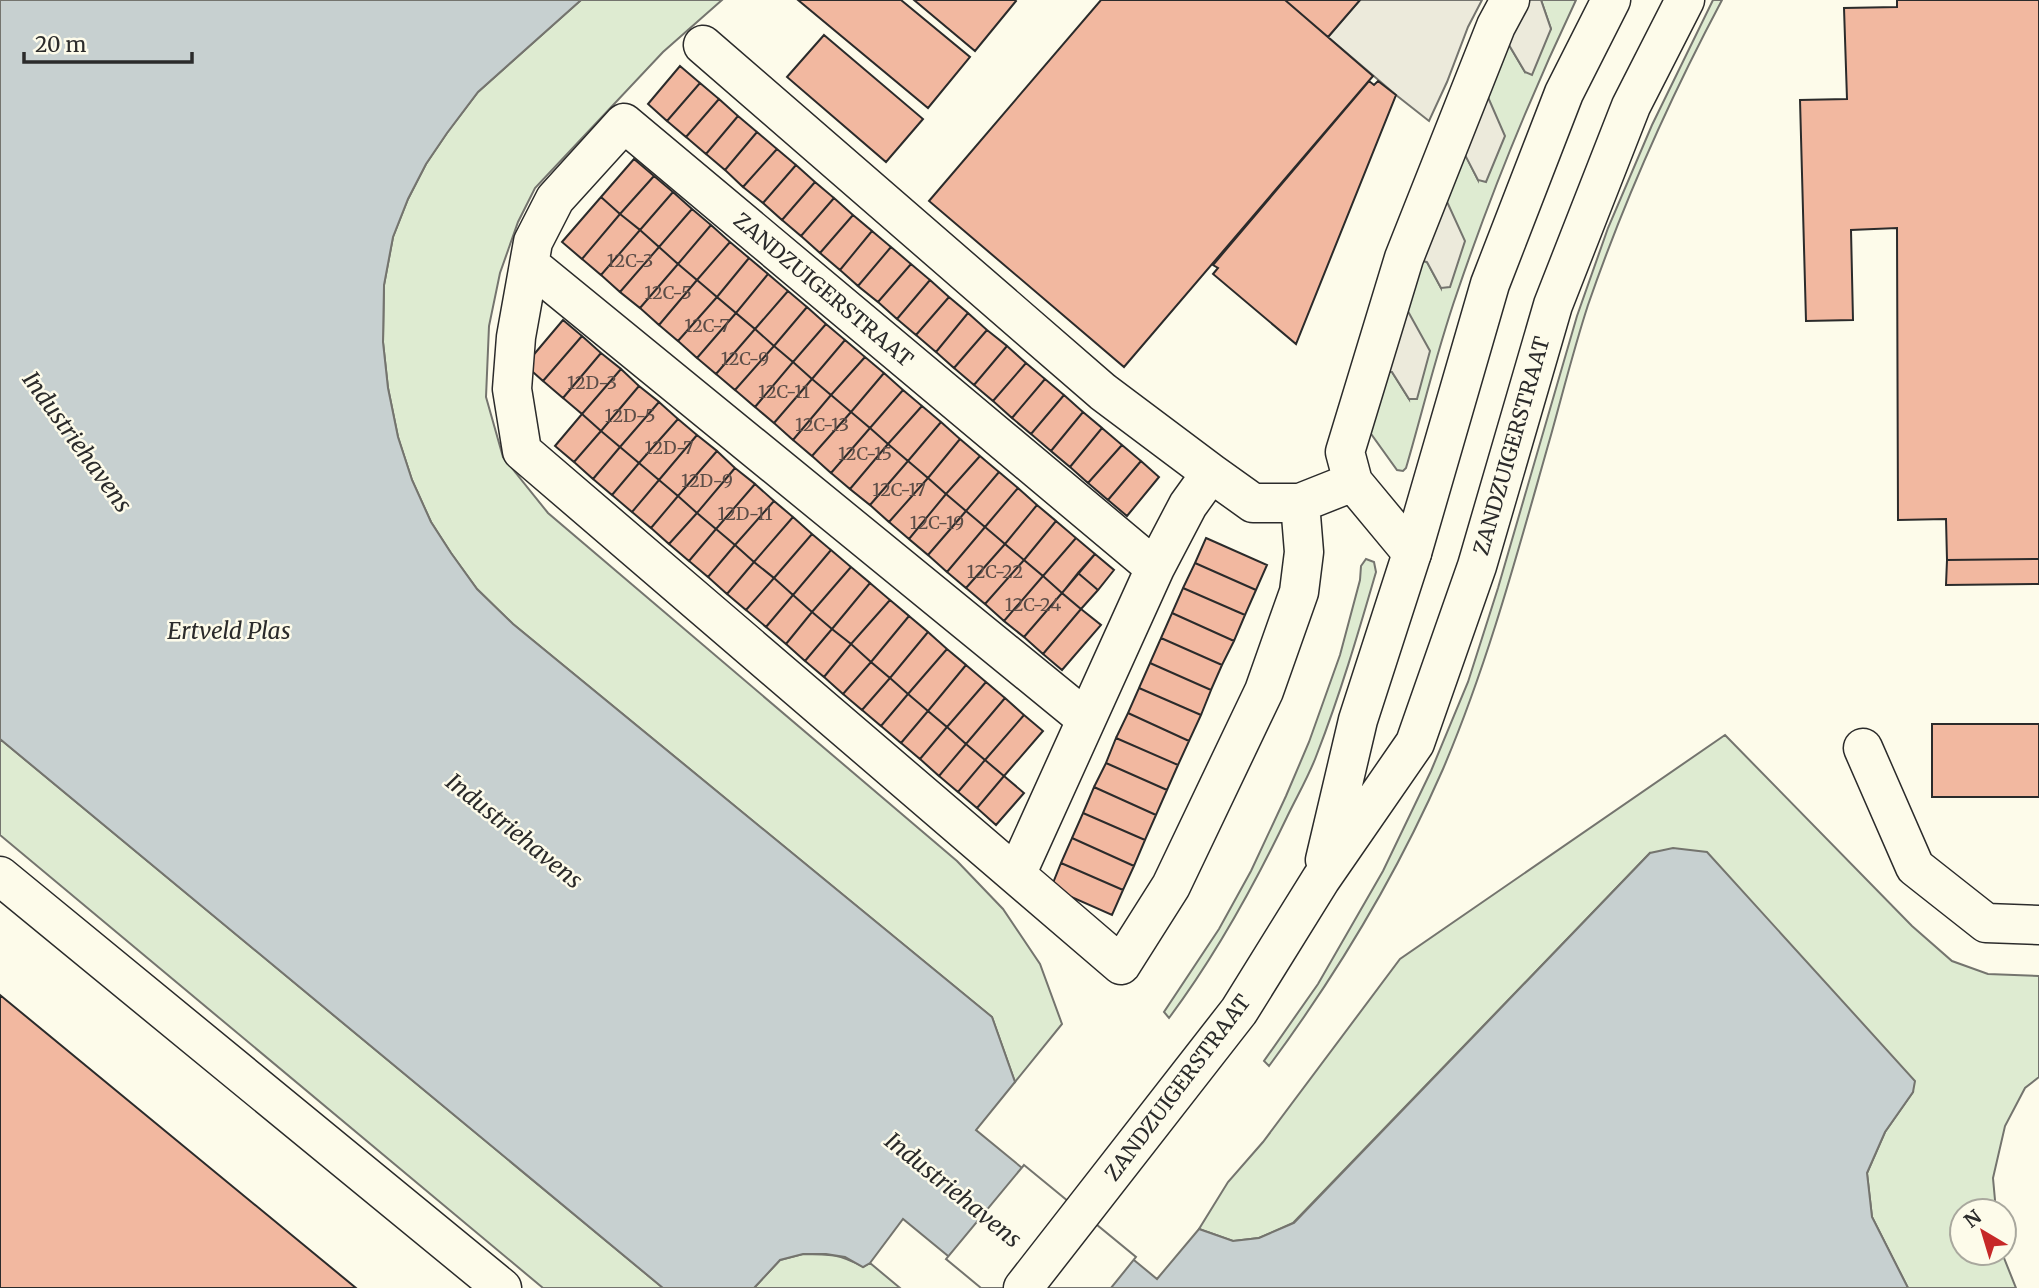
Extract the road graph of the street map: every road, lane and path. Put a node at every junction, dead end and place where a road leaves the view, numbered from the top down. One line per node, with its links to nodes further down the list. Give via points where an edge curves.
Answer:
1 (1510, 0): 7 (main road, via 1404,258 1345,452)
2 (1611, 0): 9 (main road, ZANDZUIGERSTRAAT, via 1564,93 1490,284)
3 (1685, 0): 15 (main road, ZANDZUIGERSTRAAT, via 1631,106 1553,305 1477,566 1415,744)
4 (703, 45): 6 (main road, via 1103,392)
5 (529, 264): 10 (main road, ZANDZUIGERSTRAAT, via 533,242 555,199 624,123); 11 (main road); 13 (main road, ZANDZUIGERSTRAAT, via 512,388 522,452)
6 (1211, 473): 8 (main road, via 1253,503); 10 (main road, via 1188,505)
7 (1353, 482): 8 (main road); 9 (main road)
8 (1300, 503): 13 (main road, ZANDZUIGERSTRAAT, via 1304,552 1299,592 1264,691 1171,886 1121,965)
9 (1412, 553): 15 (main road, ZANDZUIGERSTRAAT, via 1358,720)
10 (1155, 568): 11 (main road)
11 (1086, 719): 13 (main road)
12 (1863, 748): 16 (main road, via 1915,867 1986,923)
13 (1016, 875)
14 (0, 876): 17 (main road)
15 (1321, 879): 18 (main road, ZANDZUIGERSTRAAT, via 1239,1011)
16 (2039, 925)
17 (502, 1288)
18 (1023, 1288)

